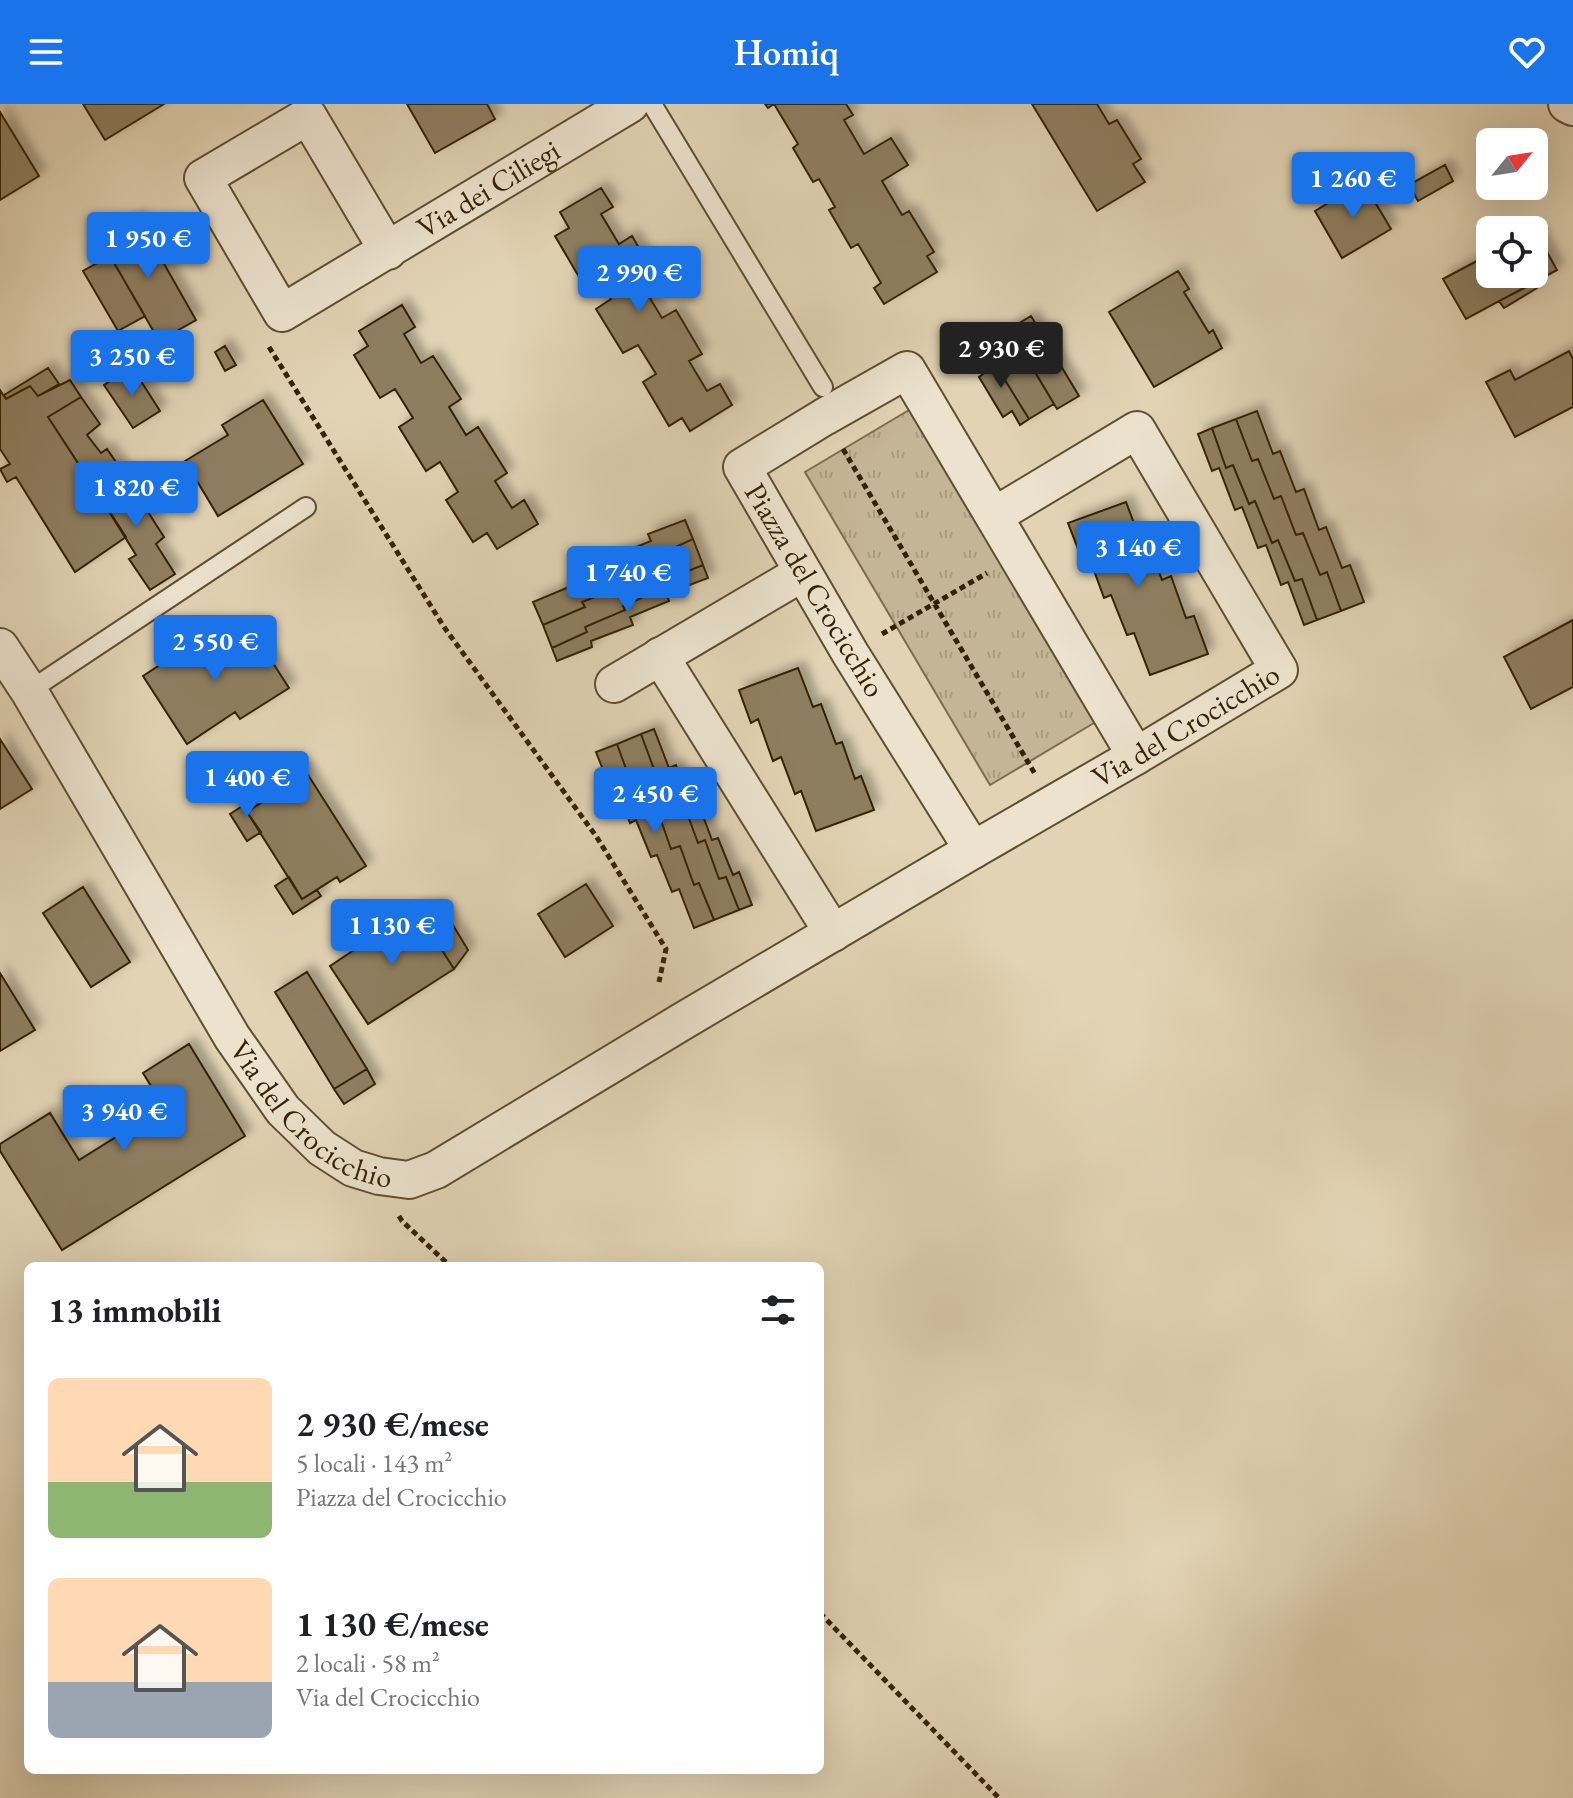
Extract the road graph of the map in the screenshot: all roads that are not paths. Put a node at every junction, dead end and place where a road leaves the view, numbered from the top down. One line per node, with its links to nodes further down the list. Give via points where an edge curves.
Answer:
1 (630, 104): 6 (street, Via dei Ciliegi)
2 (652, 104): 7 (lane)
3 (1567, 104): 4 (street)
4 (1573, 107)
5 (310, 110): 6 (street, Via dei Ciliegi); 6 (street, Via dei Ciliegi, via 203,178 282,313)
6 (388, 251)
7 (823, 402): 9 (street, Piazza del Crocicchio, via 907,370); 10 (street, Piazza del Crocicchio, via 742,467)
8 (306, 507): 14 (lane)
9 (994, 516): 15 (street, Piazza del Crocicchio); 15 (street, Via del Crocicchio, via 1137,430 1279,670)
10 (802, 573): 12 (street); 16 (street, Piazza del Crocicchio)
11 (0, 647): 14 (street, Via del Crocicchio)
12 (660, 656): 13 (street); 17 (street)
13 (614, 684)
14 (29, 691): 17 (street, Via del Crocicchio, via 232,1037 283,1110 322,1148 353,1168 379,1176 409,1180 436,1170)
15 (1136, 756): 16 (street, Via del Crocicchio)
16 (973, 850): 17 (street, Via del Crocicchio)
17 (833, 933)

